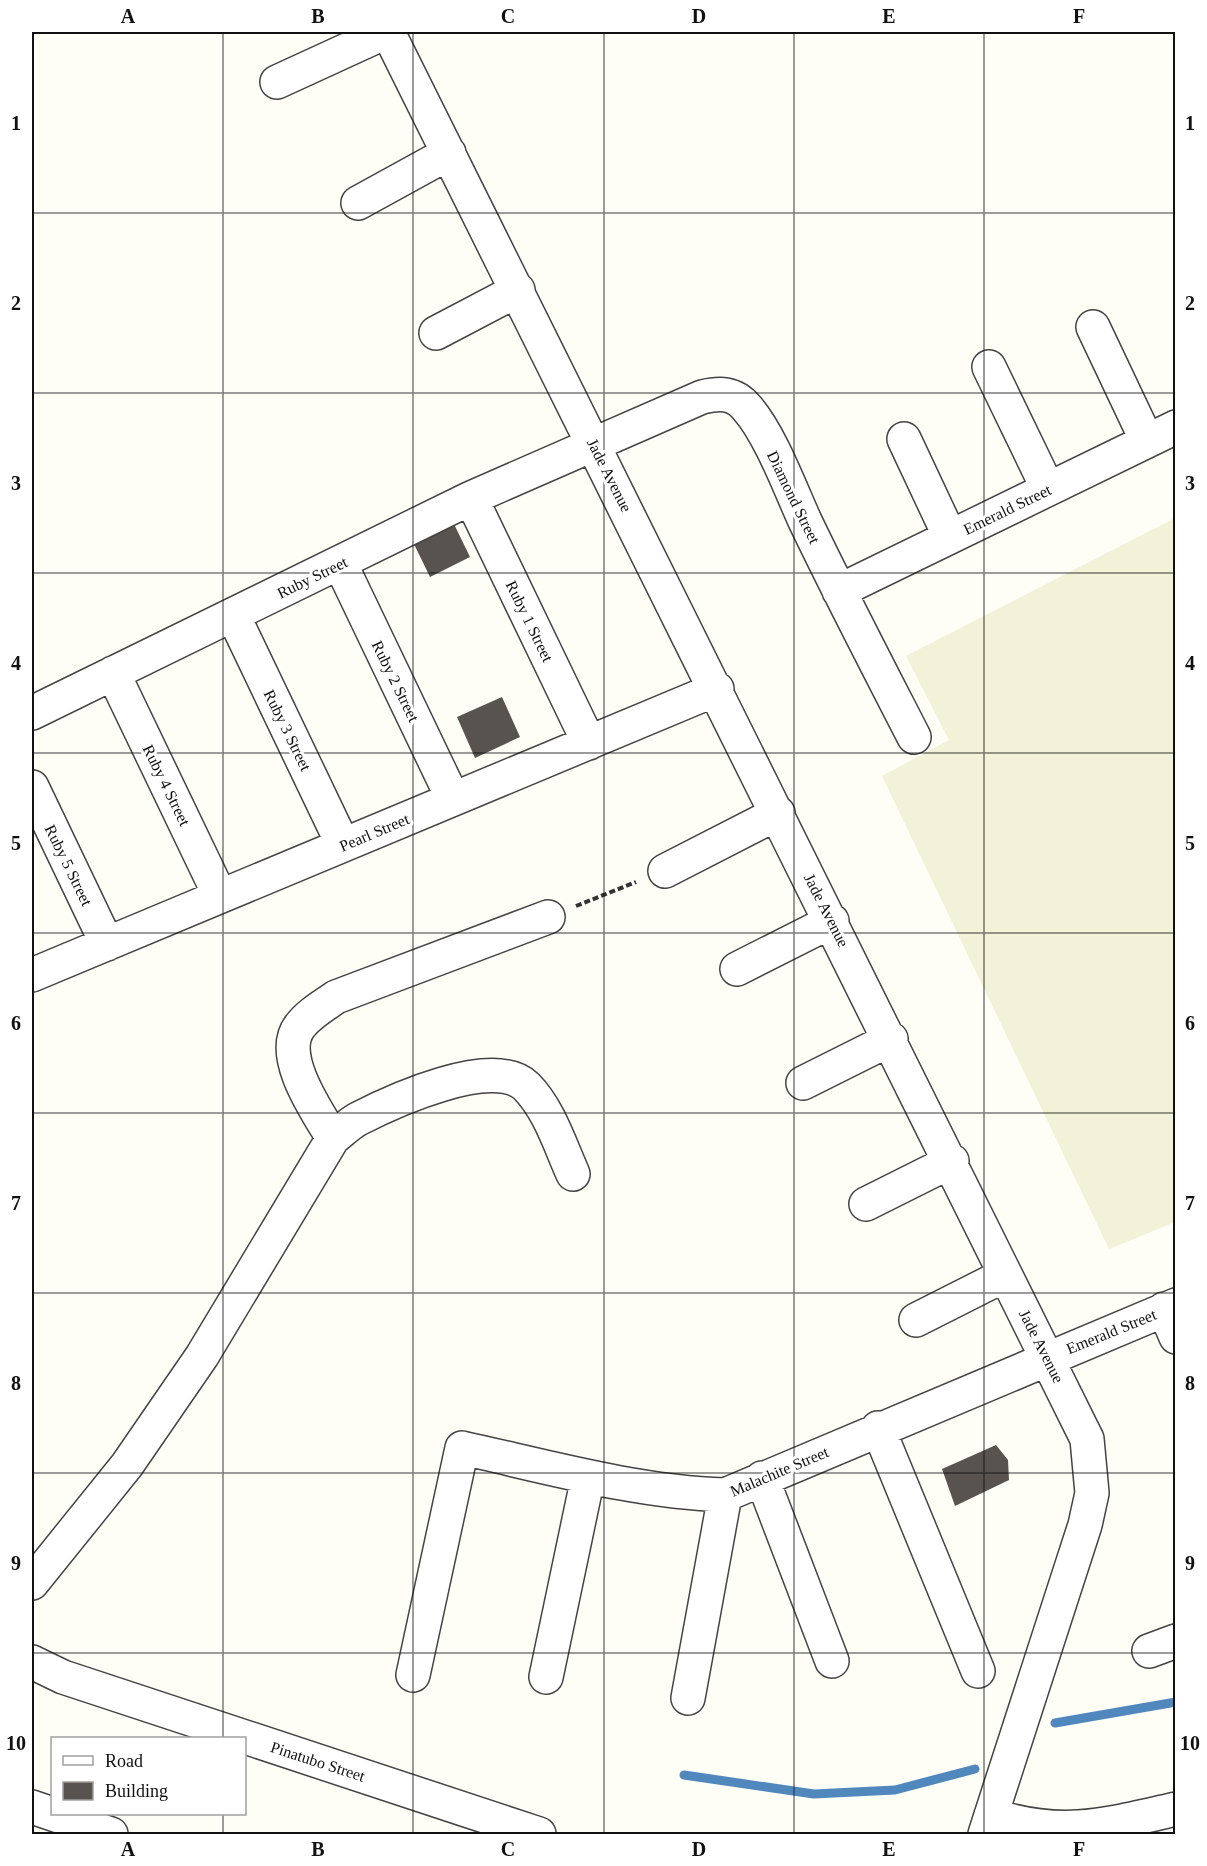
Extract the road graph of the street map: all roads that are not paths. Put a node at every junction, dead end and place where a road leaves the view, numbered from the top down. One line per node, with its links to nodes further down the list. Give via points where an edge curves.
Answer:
1 (387, 32): 2 (street); 3 (street, Jade Avenue)
2 (277, 82)
3 (449, 153): 4 (street); 5 (street, Jade Avenue)
4 (358, 203)
5 (518, 290): 7 (street); 11 (street, Jade Avenue)
6 (1093, 327): 9 (street)
7 (436, 333)
8 (989, 367): 12 (street)
9 (1161, 434): 12 (street, Emerald Street)
10 (904, 439): 14 (street)
11 (595, 445): 13 (street, Ruby Street); 16 (street, Diamond Street, via 702,397 731,395 747,407 764,435); 19 (street, Jade Avenue)
12 (1048, 489): 14 (street, Emerald Street)
13 (471, 498): 15 (street, Ruby Street); 22 (street, Ruby 1 Street)
14 (950, 537): 16 (street, Emerald Street)
15 (340, 563): 17 (street, Ruby Street); 24 (street, Ruby 2 Street)
16 (839, 591): 21 (street, Diamond Street)
17 (233, 615): 18 (street, Ruby Street); 26 (street, Ruby 3 Street)
18 (113, 673): 20 (street, Ruby Street); 28 (street, Ruby 4 Street)
19 (717, 689): 22 (street, Pearl Street); 25 (street, Jade Avenue)
20 (32, 714)
21 (914, 737)
22 (589, 743): 24 (street, Pearl Street)
23 (32, 787): 31 (street, Ruby 5 Street)
24 (453, 799): 26 (street, Pearl Street)
25 (778, 813): 27 (street); 30 (street, Jade Avenue)
26 (343, 845): 28 (street, Pearl Street)
27 (665, 871)
28 (220, 896): 31 (street, Pearl Street)
29 (548, 916): 36 (street, via 336,997 312,1013 298,1028 294,1048 297,1070 304,1091)
30 (832, 921): 32 (street); 34 (street, Jade Avenue)
31 (106, 944): 33 (street, Pearl Street)
32 (737, 969)
33 (32, 975)
34 (891, 1039): 35 (street); 37 (street, Jade Avenue)
35 (803, 1083)
36 (333, 1138): 38 (street, via 357,1120 422,1090 466,1079 507,1075 525,1086 546,1114); 48 (street, via 202,1356 127,1465)
37 (951, 1161): 39 (street); 40 (street, Jade Avenue)
38 (573, 1174)
39 (866, 1204)
40 (1005, 1275): 42 (street); 43 (street, Jade Avenue)
41 (1172, 1317): 43 (street, Emerald Street)
42 (916, 1320)
43 (1047, 1357): 44 (street, Malachite Street); 61 (street, Jade Avenue, via 1087,1439 1092,1493)
44 (878, 1428): 46 (street, Malachite Street); 51 (street)
45 (588, 1477): 47 (street, Malachite Street, via 694,1494); 52 (street, Malachite Street, via 462,1448); 53 (street)
46 (762, 1478): 47 (street, Malachite Street); 49 (street)
47 (725, 1495): 54 (street)
48 (32, 1583)
49 (832, 1661)
50 (32, 1662): 55 (street, Pinatubo Street, via 63,1677)
51 (978, 1671)
52 (413, 1675)
53 (546, 1677)
54 (688, 1698)
55 (245, 1737)
56 (246, 1737): 63 (street, Pinatubo Street)
57 (32, 1807): 59 (street)
58 (1176, 1809): 61 (street, via 1076,1829 1017,1823)
59 (51, 1813)
60 (55, 1815): 62 (street)
61 (988, 1825)
62 (111, 1834)
63 (538, 1834)

